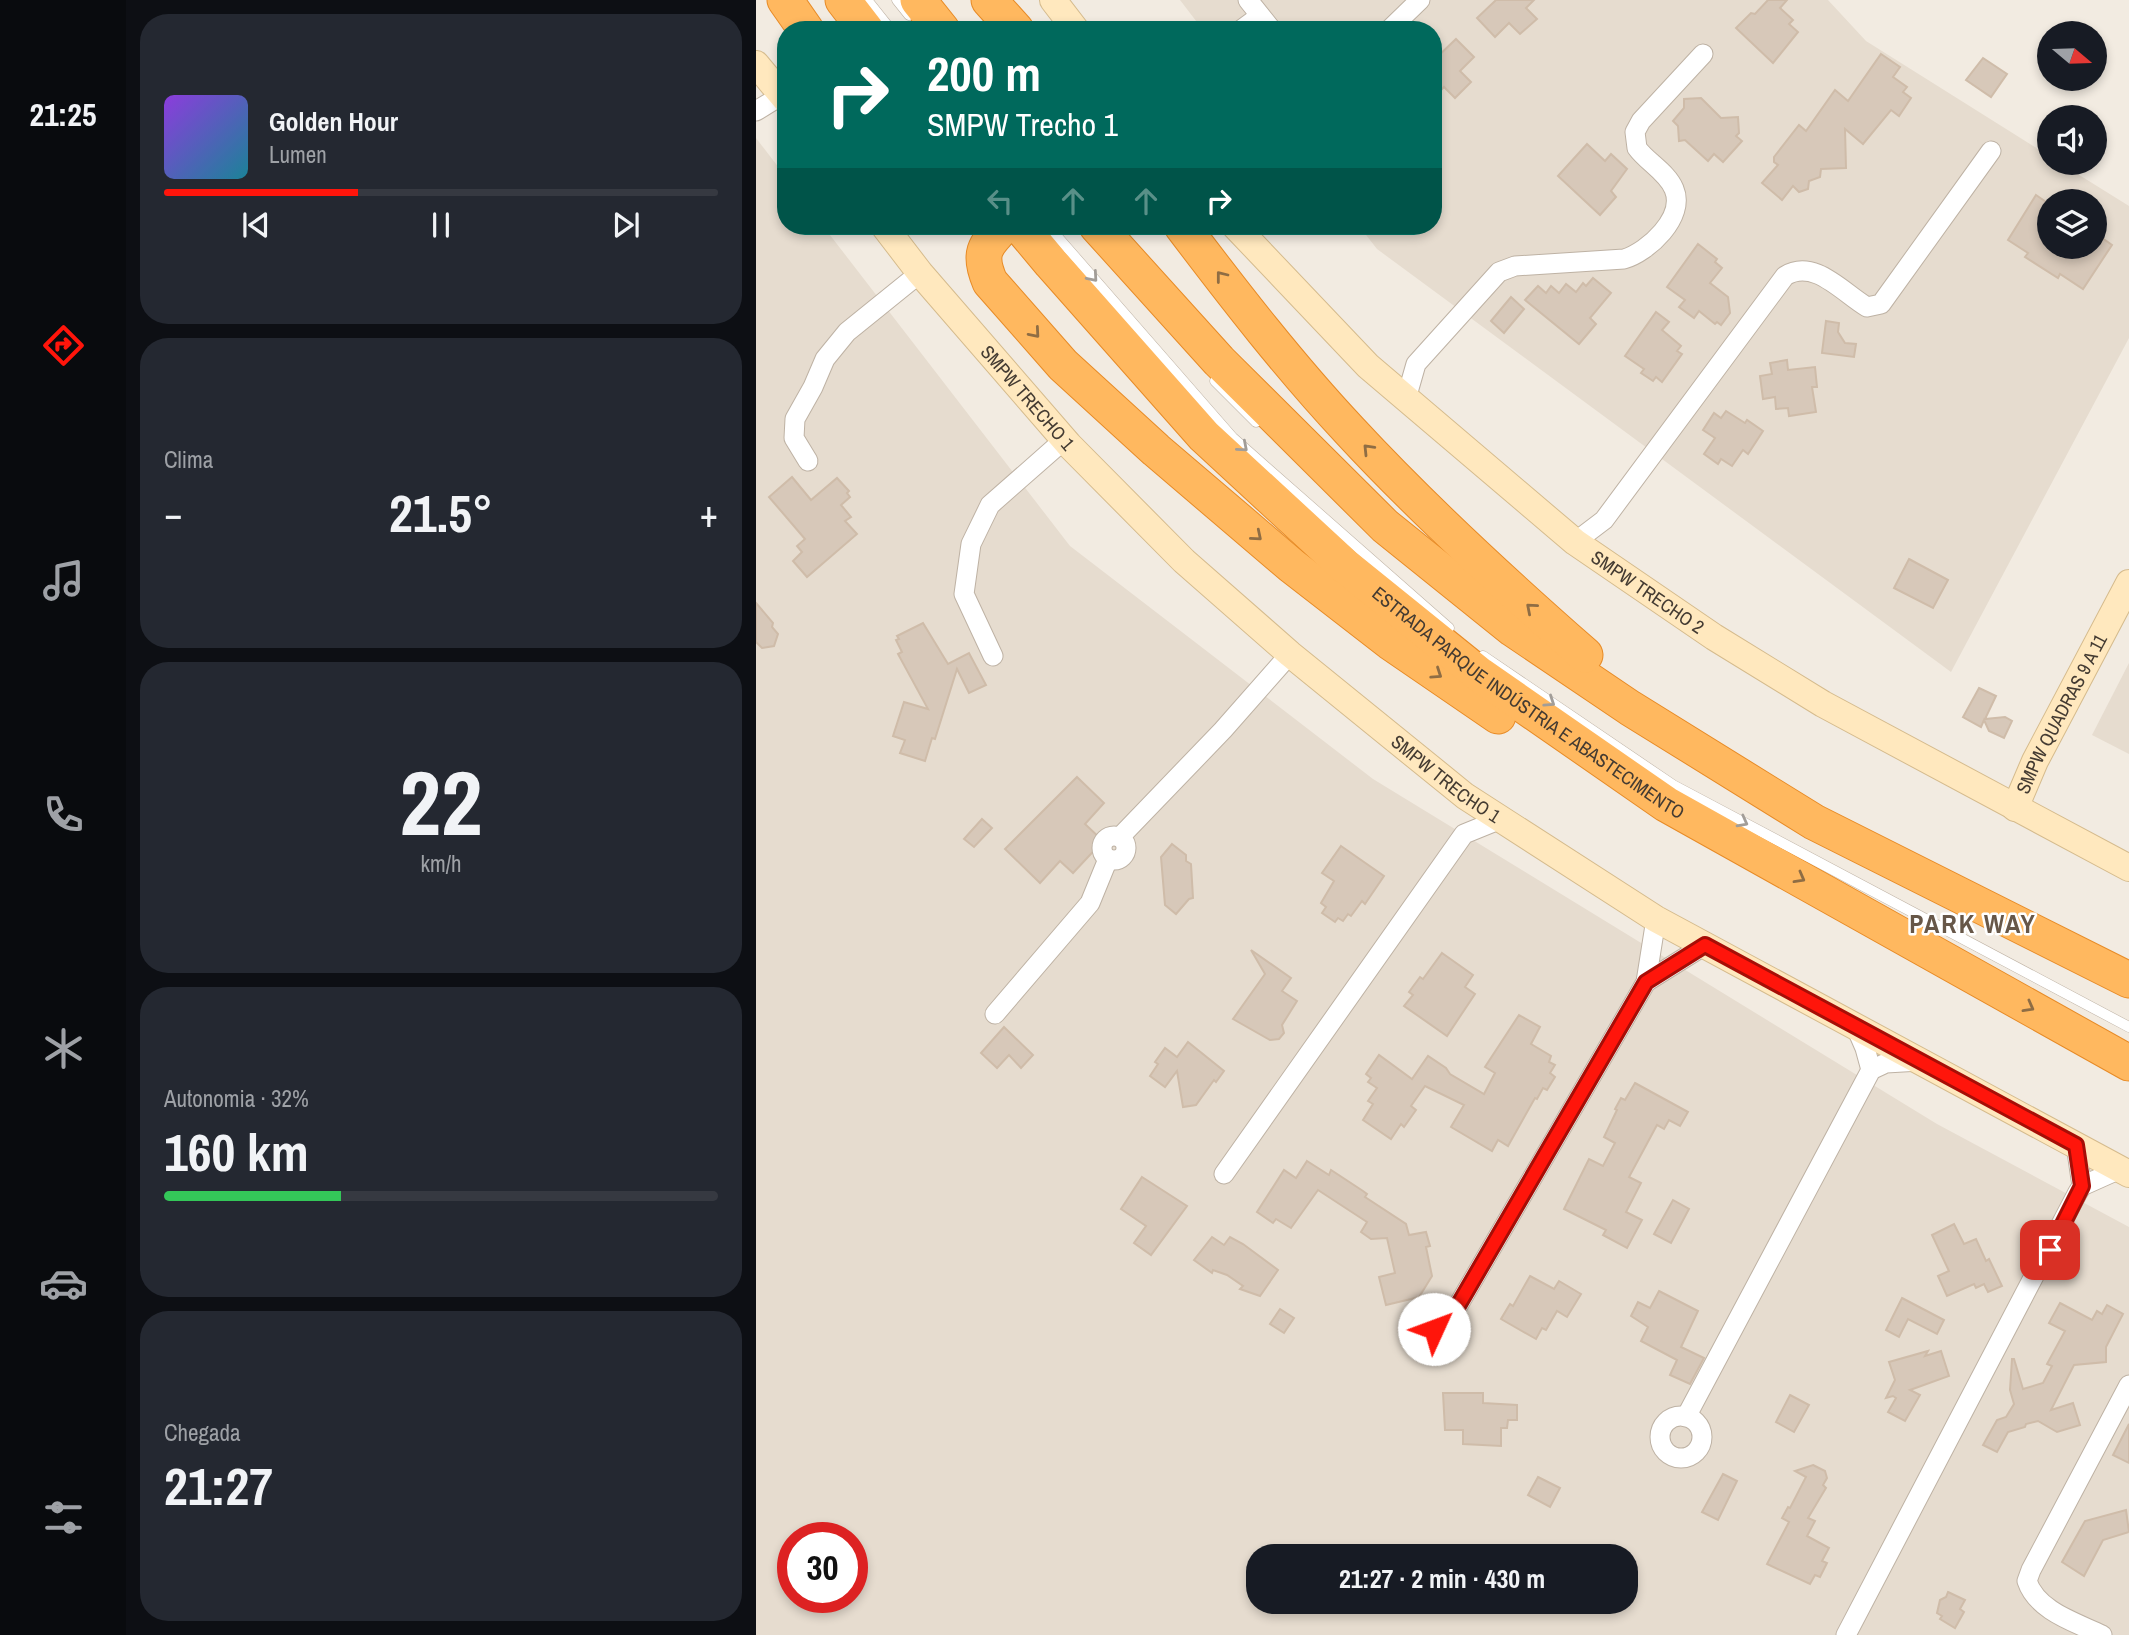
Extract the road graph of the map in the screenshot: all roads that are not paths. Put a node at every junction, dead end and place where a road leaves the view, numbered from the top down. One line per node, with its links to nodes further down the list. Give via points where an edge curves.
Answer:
1 (785, 0): 9 (highway)
2 (843, 0): 10 (highway)
3 (867, 0): 11 (lane)
4 (897, 0): 8 (lane)
5 (989, 0): 12 (highway)
6 (1053, 0): 13 (street)
7 (1420, 0): 14 (street)
8 (924, 17)
9 (800, 21)
10 (859, 21)
11 (884, 21)
12 (1008, 21)
13 (1069, 21)
14 (1399, 21)
15 (1703, 54): 29 (street, via 1635,132 1637,148 1670,180 1676,193 1665,229 1633,257 1515,266 1499,272)
16 (756, 64): 17 (street)
17 (777, 89)
18 (777, 100): 19 (street)
19 (756, 111)
20 (1991, 150): 37 (street, via 1881,304 1867,307 1813,271 1793,271 1785,276)
21 (891, 235): 28 (street, SMPW TRECHO 1)
22 (995, 235): 48 (highway, one-way to 48, via 983,257 990,282 1063,365 1156,450 1390,642 1563,758 1616,786)
23 (1028, 235): 48 (highway, ESTRADA PARQUE INDÚSTRIA E ABASTECIMENTO, via 1203,436 1345,566 1480,675)
24 (1056, 235): 41 (lane, one-way to 41, via 1233,438)
25 (1105, 235): 46 (highway, via 1219,361 1385,526 1513,629)
26 (1189, 235): 46 (highway, one-way to 26, via 1612,680 1495,576 1350,430 1280,351)
27 (1244, 235): 31 (street, SMPW TRECHO 2)
28 (920, 273): 34 (street, SMPW TRECHO 1); 35 (street, via 847,332 825,359 795,419 794,438)
29 (1416, 364): 31 (street); 32 (street)
30 (1206, 370): 33 (lane)
31 (1380, 377): 32 (street, SMPW TRECHO 2)
32 (1406, 399): 38 (street, SMPW TRECHO 2)
33 (1263, 428)
34 (1065, 439): 43 (street, SMPW TRECHO 1, via 1184,561); 44 (street, via 990,505 971,544 964,594)
35 (808, 461)
36 (1351, 509): 45 (lane)
37 (1604, 520): 38 (street); 39 (street)
38 (1575, 542): 39 (street, SMPW TRECHO 2)
39 (1599, 558): 49 (street, SMPW TRECHO 2, via 1823,704)
40 (2129, 583): 49 (street, SMPW QUADRAS 9 A 11)
41 (1462, 640)
42 (1473, 649): 61 (lane, one-way to 61, via 1672,785)
43 (1290, 654): 47 (street, SMPW TRECHO 1); 59 (street, via 1120,837 1126,844 1125,854 1118,860 1108,859 1090,904)
44 (993, 656)
45 (1574, 683)
46 (1630, 708): 57 (highway, via 1814,822)
47 (1465, 796): 51 (street, SMPW TRECHO 1); 52 (street)
48 (1666, 804): 63 (highway, ESTRADA PARQUE INDÚSTRIA E ABASTECIMENTO, one-way to 63)
49 (2015, 808): 54 (street, SMPW TRECHO 2)
50 (1773, 810): 53 (lane)
51 (1500, 819): 52 (street); 55 (street, SMPW TRECHO 1)
52 (1464, 834): 67 (street)
53 (1868, 862)
54 (2129, 868)
55 (1656, 919): 56 (street, SMPW TRECHO 1); 58 (street)
56 (1705, 945): 58 (street); 60 (street, SMPW TRECHO 1)
57 (2129, 980)
58 (1646, 982): 69 (street)
59 (995, 1014)
60 (1855, 1025): 62 (street, SMPW TRECHO 1); 64 (street)
61 (2129, 1027)
62 (1921, 1061): 64 (street, via 1886,1063); 65 (street, SMPW TRECHO 1)
63 (2129, 1063)
64 (1871, 1070): 71 (street)
65 (2076, 1145): 66 (street, SMPW TRECHO 1); 68 (street)
66 (2125, 1171): 68 (street)
67 (1224, 1174)
68 (2082, 1186): 72 (street)
69 (1452, 1316)
70 (2129, 1385): 73 (street, via 2027,1581 2045,1606)
71 (1686, 1417)
72 (1846, 1635)
73 (2102, 1635)

